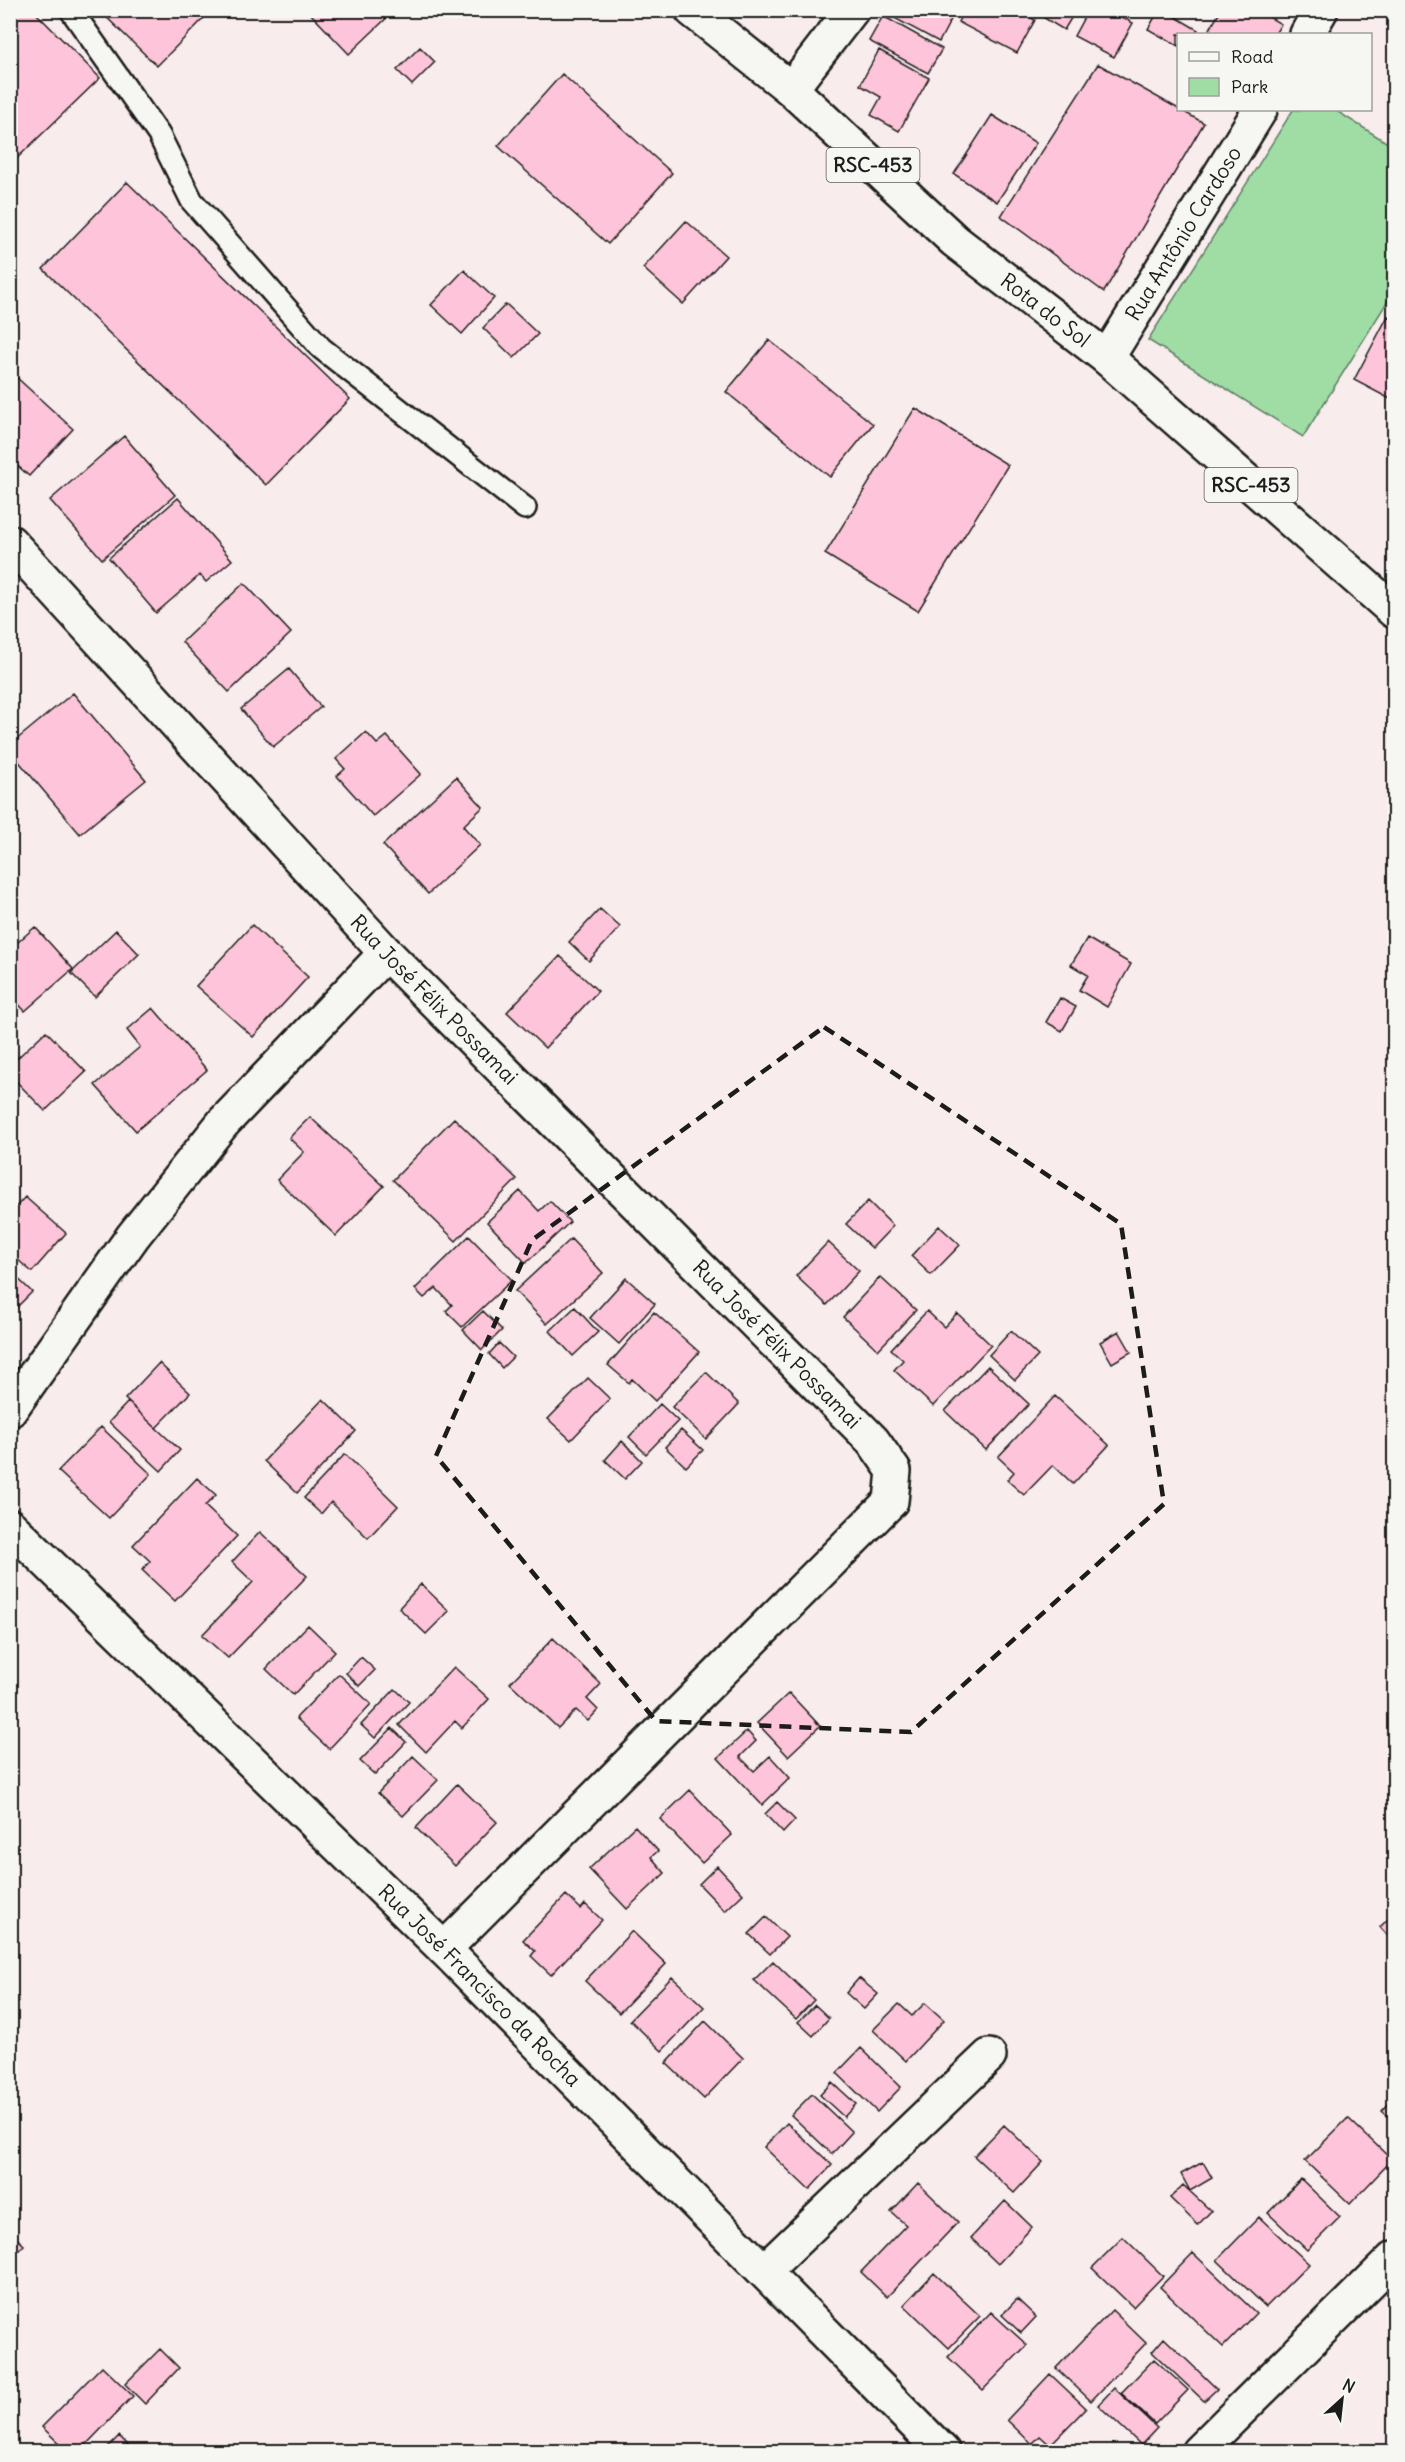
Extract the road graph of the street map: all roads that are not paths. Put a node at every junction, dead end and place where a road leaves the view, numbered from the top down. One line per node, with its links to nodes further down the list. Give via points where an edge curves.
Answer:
1 (71, 10): 9 (lane, via 159,135 192,201 321,348)
2 (692, 10): 6 (main road, Rota do Sol / RSC-453)
3 (852, 10): 6 (main road)
4 (1321, 10): 5 (main road)
5 (1308, 33)
6 (791, 89): 8 (main road, Rota do Sol / RSC-453, via 955,241)
7 (1259, 111): 8 (main road, Rua Antônio Cardoso)
8 (1107, 358): 11 (main road, Rota do Sol / RSC-453)
9 (525, 508)
10 (10, 542): 12 (main road, Rua José Félix Possamai)
11 (1395, 611)
12 (386, 953): 13 (main road, via 222,1123 134,1236); 15 (main road, Rua José Félix Possamai, via 873,1441 894,1471 891,1501)
13 (10, 1410)
14 (10, 1526): 15 (main road, Rua José Francisco da Rocha)
15 (444, 1949): 18 (main road, Rua José Francisco da Rocha)
16 (989, 2056): 18 (main road)
17 (1395, 2258): 20 (main road)
18 (765, 2270): 19 (main road, Rua José Francisco da Rocha)
19 (944, 2451)
20 (1198, 2451)

